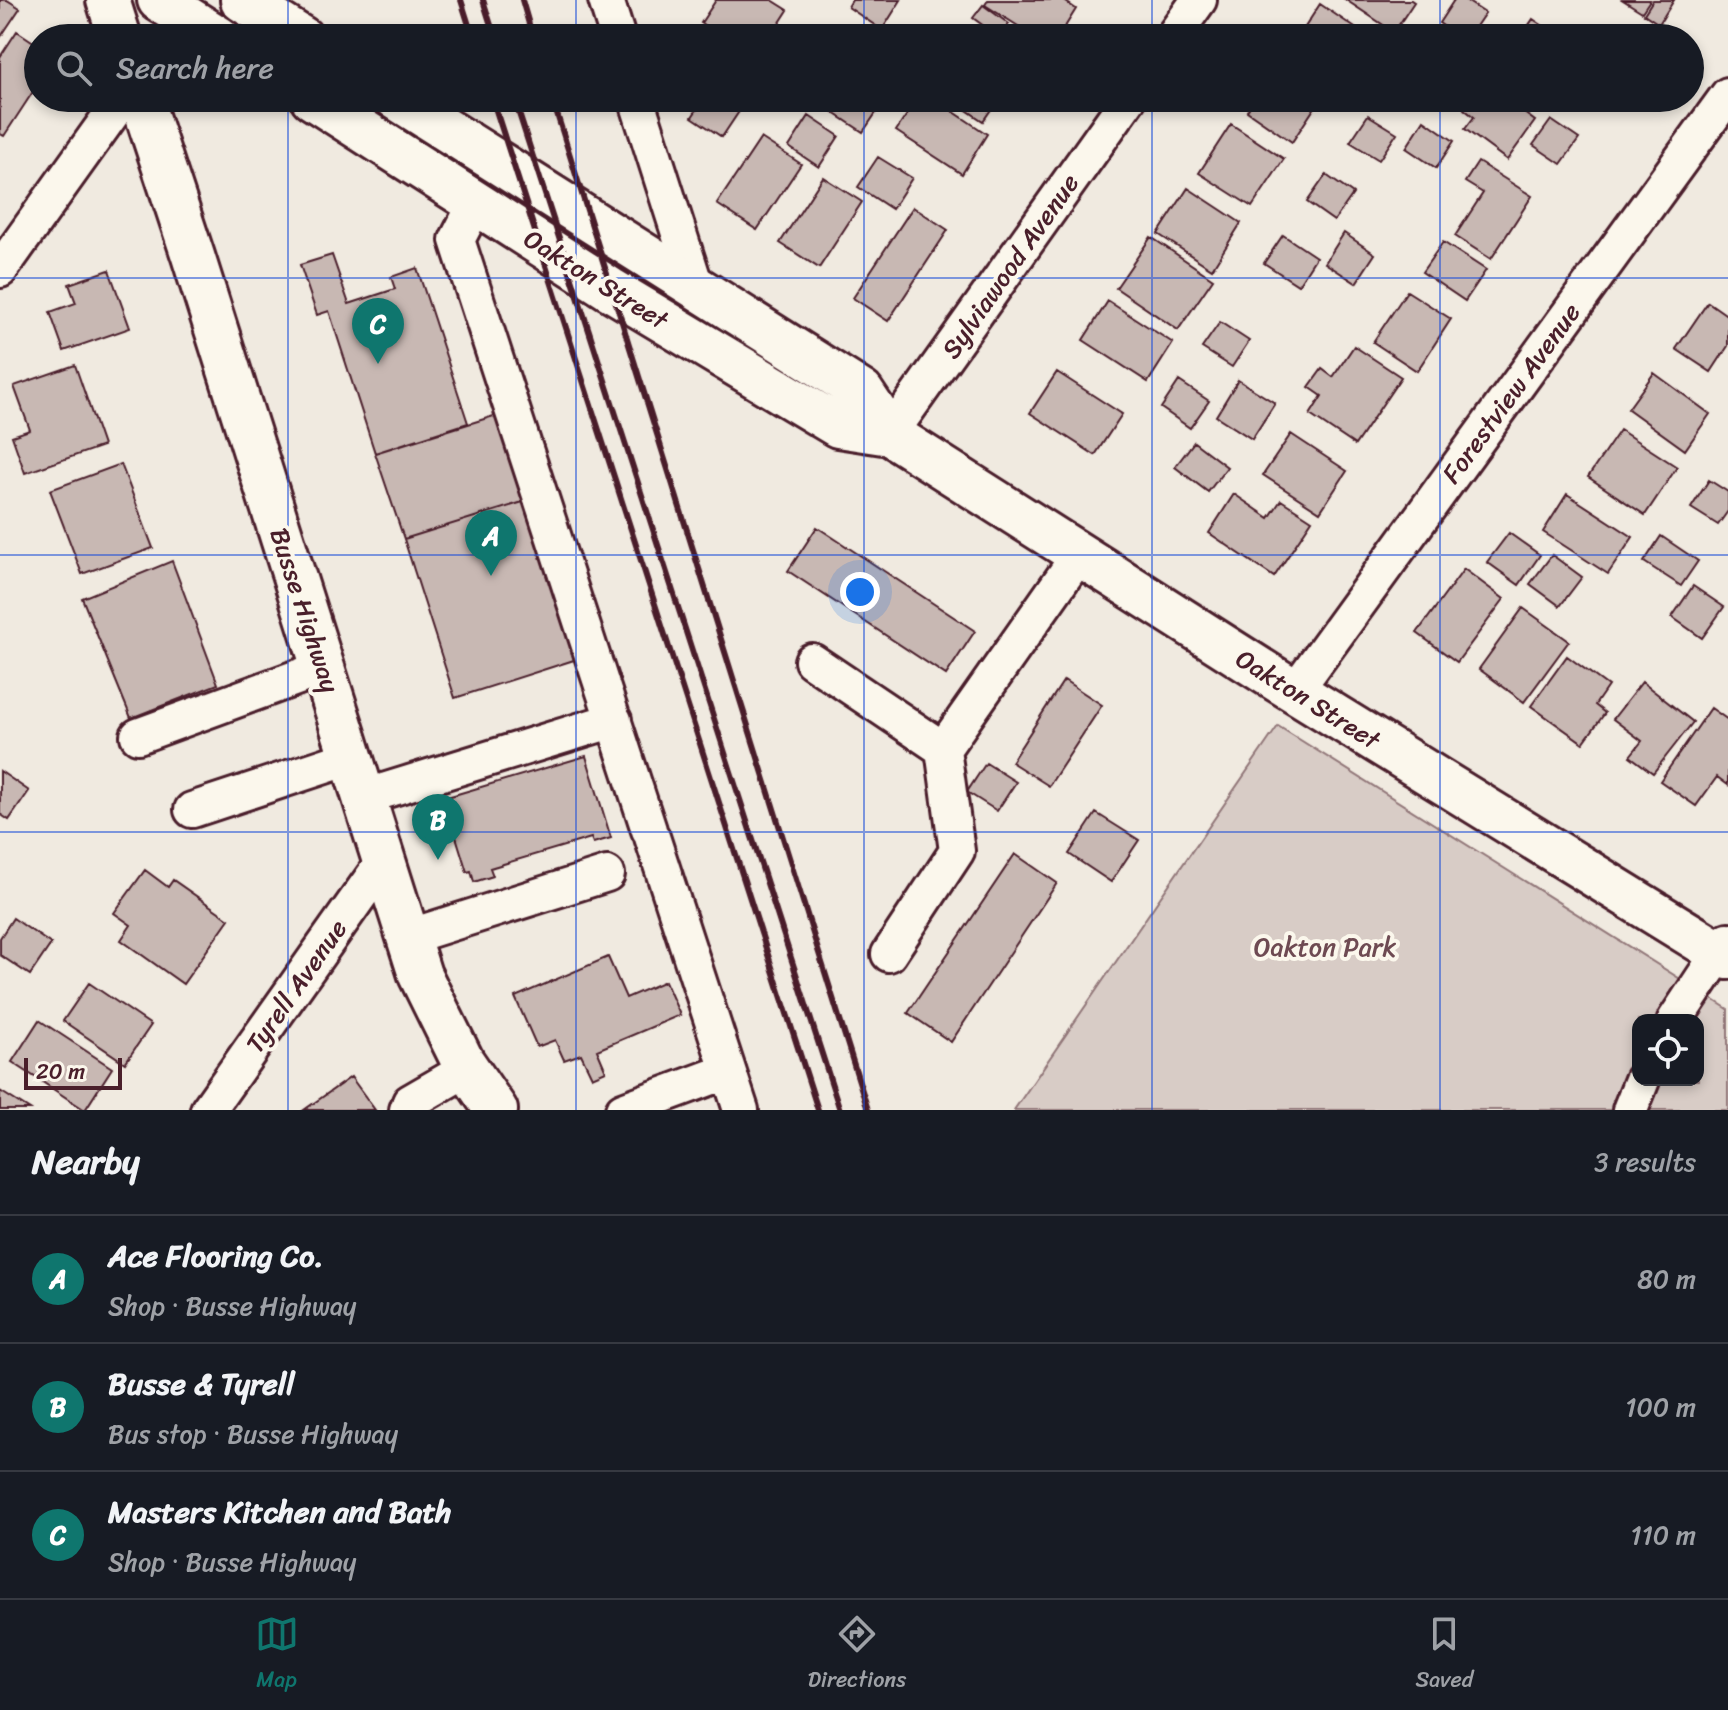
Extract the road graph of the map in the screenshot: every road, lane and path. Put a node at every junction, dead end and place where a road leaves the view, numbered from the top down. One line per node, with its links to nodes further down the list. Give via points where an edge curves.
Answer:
1 (108, 0): 6 (main road)
2 (159, 0): 7 (main road)
3 (242, 0): 8 (main road)
4 (606, 0): 9 (street)
5 (1199, 0): 10 (street)
6 (116, 24)
7 (197, 24)
8 (280, 24)
9 (614, 24)
10 (1182, 24)
11 (1728, 95): 25 (street, Forestview Avenue)
12 (113, 112): 19 (street)
13 (146, 112): 24 (main road, Busse Highway)
14 (334, 112): 18 (main road, Oakton Street)
15 (418, 112): 20 (main road, Oakton Street)
16 (640, 112): 20 (street)
17 (1119, 112): 21 (street, Sylviawood Avenue)
18 (476, 203): 21 (main road, Oakton Street, via 838,426); 26 (street, via 457,240)
19 (0, 270)
20 (697, 290): 21 (main road, Oakton Street, via 862,392)
21 (890, 434): 22 (main road, Oakton Street)
22 (1079, 555): 25 (main road, Oakton Street); 28 (street)
23 (812, 661): 28 (street)
24 (323, 668): 27 (street); 29 (main road, Busse Highway)
25 (1295, 691): 35 (main road, Oakton Street)
26 (614, 720): 30 (street); 39 (street)
27 (138, 736)
28 (943, 749): 36 (street, via 957,851)
29 (352, 757): 30 (main road, Busse Highway); 31 (street)
30 (364, 797): 32 (main road, Busse Highway)
31 (192, 810)
32 (384, 861): 34 (main road, Busse Highway); 41 (street, Tyrell Avenue)
33 (607, 874): 34 (street)
34 (408, 937): 38 (main road, Busse Highway, via 420,975)
35 (1725, 950): 37 (street)
36 (889, 954)
37 (1679, 1014)
38 (467, 1069): 42 (street, via 410,1102); 43 (main road, Busse Highway)
39 (728, 1071): 44 (street); 45 (street)
40 (1640, 1086): 46 (street)
41 (208, 1110)
42 (407, 1110)
43 (496, 1110)
44 (623, 1110)
45 (741, 1110)
46 (1630, 1110)

